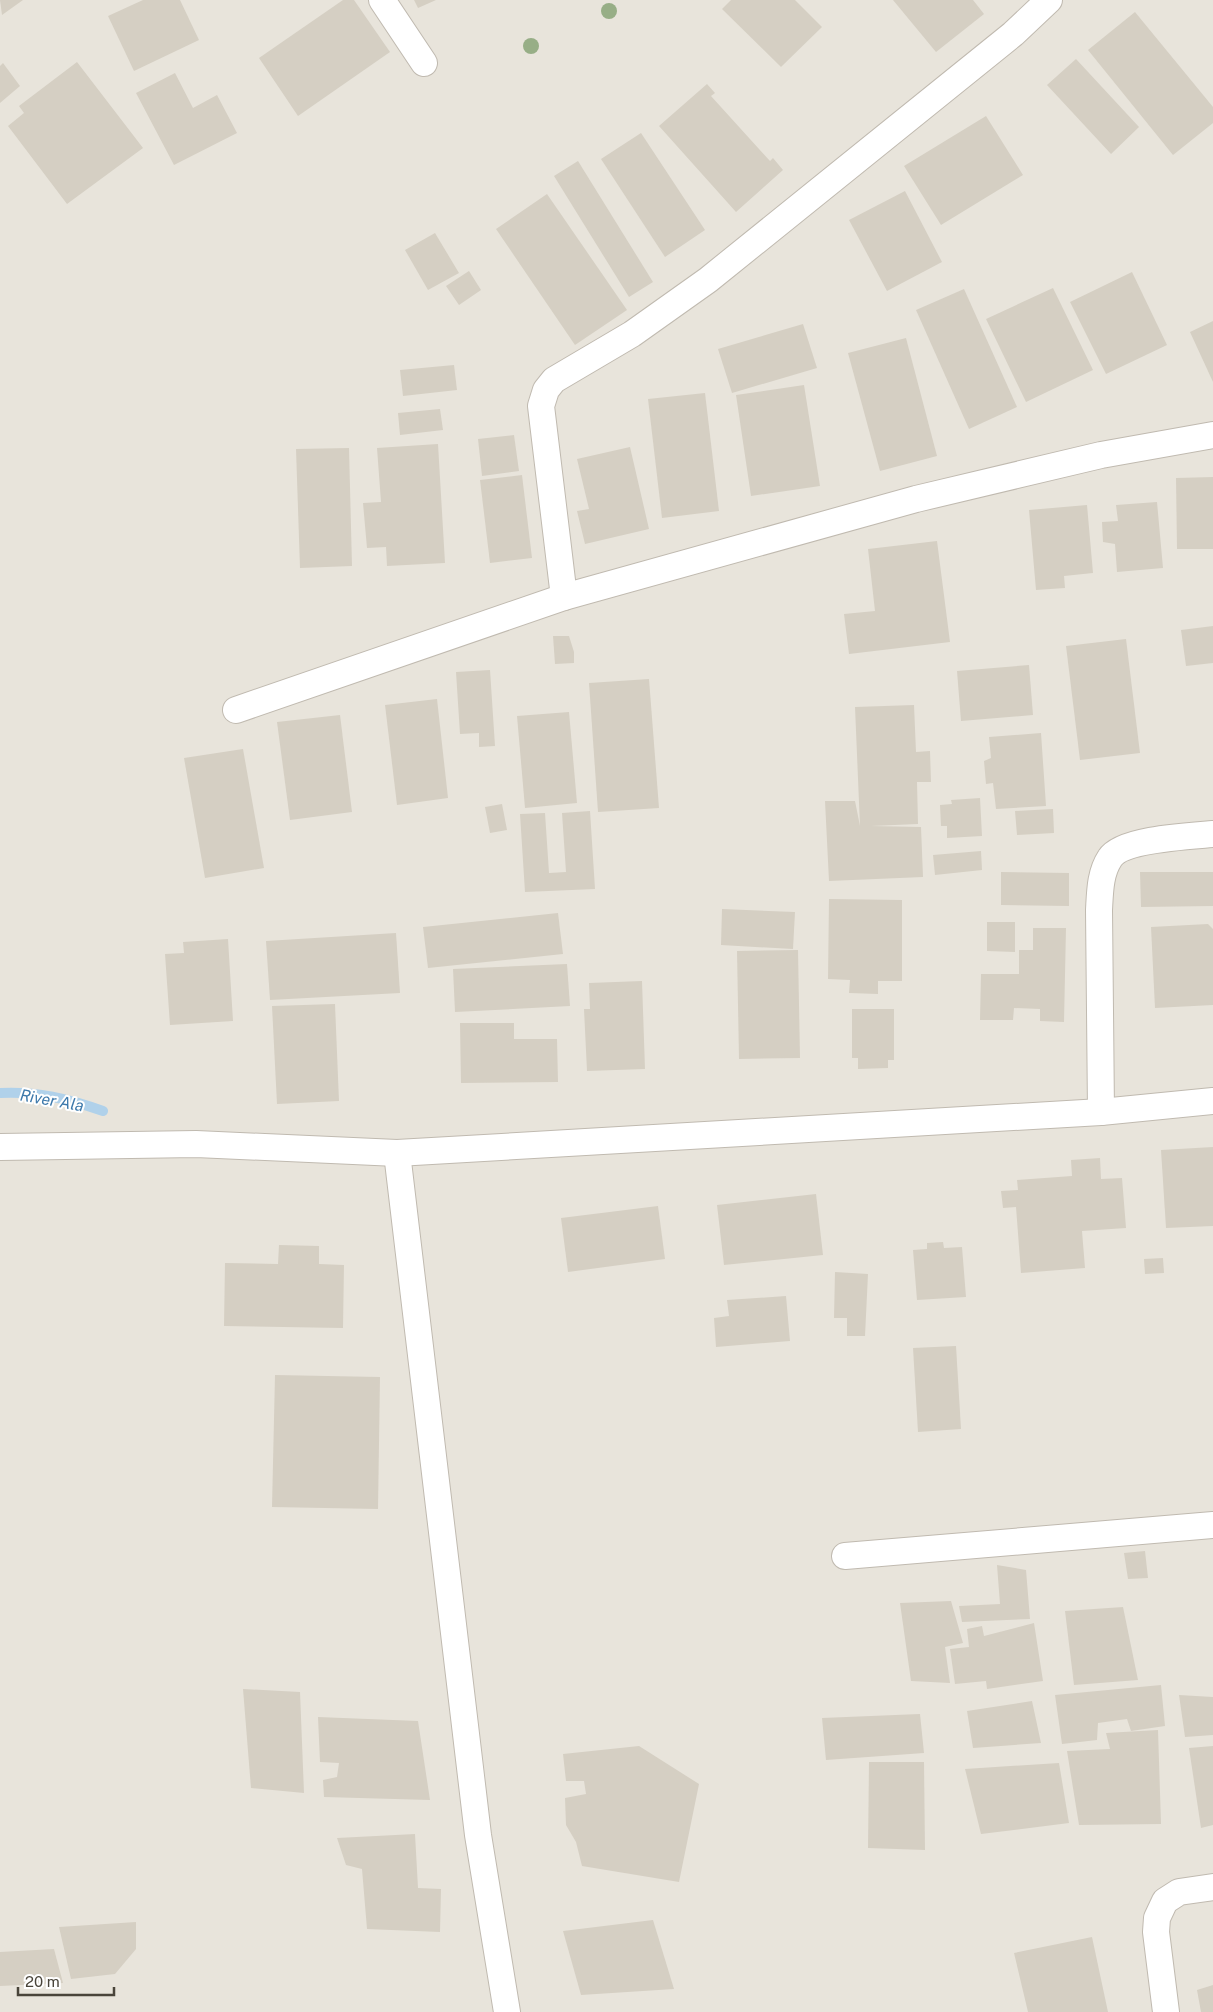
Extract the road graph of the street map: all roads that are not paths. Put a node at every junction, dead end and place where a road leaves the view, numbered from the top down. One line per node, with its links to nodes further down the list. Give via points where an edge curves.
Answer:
1 (382, 0): 3 (street)
2 (1049, 0): 5 (street, via 1013,34 708,280 632,334 554,380 541,406)
3 (424, 63)
4 (1213, 435): 5 (street, via 1101,455 916,499)
5 (564, 597): 6 (street)
6 (236, 710)
7 (1213, 834): 9 (street, via 1132,843 1111,856 1102,876 1099,910)
8 (1213, 1101): 9 (street)
9 (1101, 1112): 11 (street)
10 (0, 1147): 11 (street, via 196,1144)
11 (397, 1153): 15 (street, via 478,1835)
12 (1213, 1525): 13 (street)
13 (845, 1556)
14 (1213, 1887): 16 (street, via 1179,1892 1165,1901 1157,1918)
15 (507, 2012)
16 (1166, 2012)

